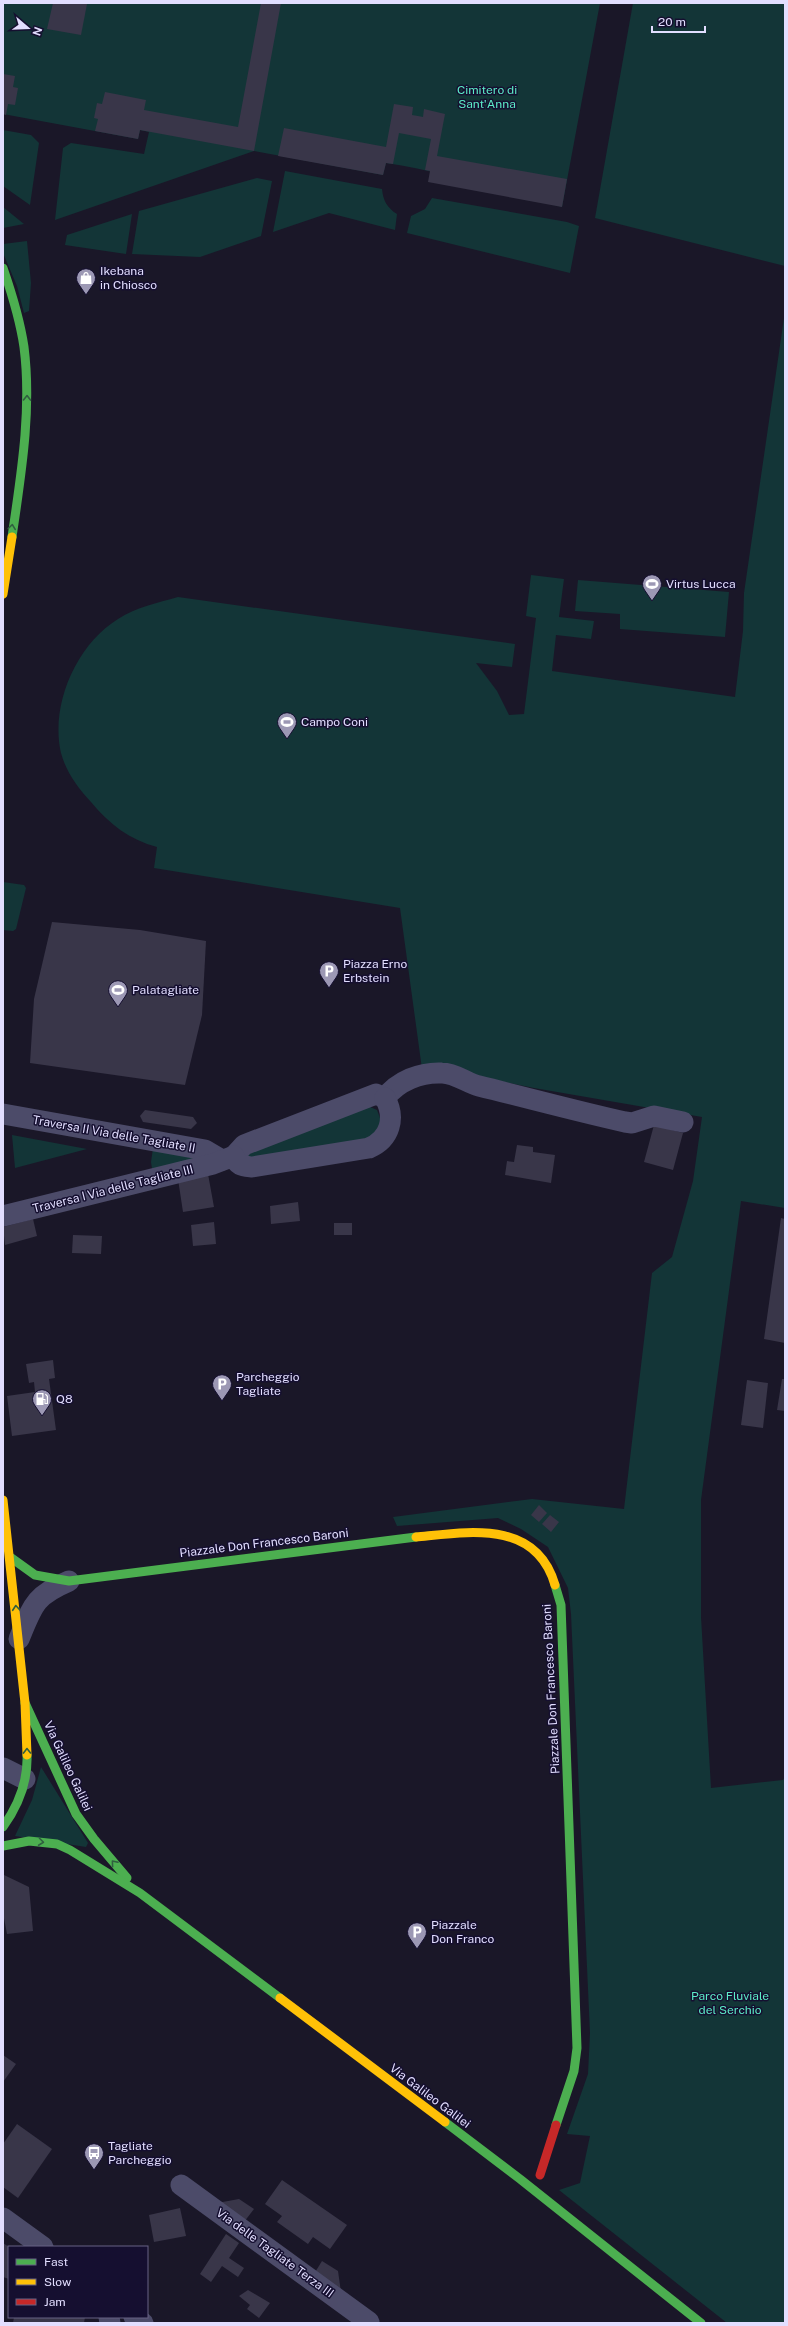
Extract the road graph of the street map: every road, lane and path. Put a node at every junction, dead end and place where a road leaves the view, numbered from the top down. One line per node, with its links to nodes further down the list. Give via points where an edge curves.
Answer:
1 (3, 268): 2 (main road, one-way to 1, via 28,403 21,324)
2 (3, 594)
3 (385, 1098): 5 (street, via 402,1082 423,1075 443,1073 477,1086 625,1122 632,1123 654,1116); 6 (street, via 376,1094 244,1145); 6 (street, Traversa II Via delle Tagliate II, via 390,1108 390,1123 386,1136 369,1148 252,1167 242,1166)
4 (3, 1114): 6 (street, Traversa II Via delle Tagliate II, via 205,1150)
5 (683, 1122)
6 (228, 1158): 7 (street, Traversa I Via delle Tagliate III)
7 (3, 1216)
8 (3, 1500): 9 (main road)
9 (10, 1557): 10 (main road, Piazzale Don Francesco Baroni, via 35,1575); 11 (main road, one-way to 9)
10 (69, 1581): 11 (street, via 50,1589 36,1601); 18 (main road, Piazzale Don Francesco Baroni, via 389,1539 476,1531 500,1532 538,1554 551,1571 561,1605 576,2048 574,2071)
11 (19, 1639): 12 (main road)
12 (26, 1703): 14 (main road, one-way to 12); 17 (main road, Via Galileo Galilei, one-way to 12, via 77,1814 61,1786)
13 (3, 1768): 14 (street)
14 (25, 1779): 15 (main road, via 17,1804)
15 (3, 1826)
16 (3, 1846): 17 (main road, Via Galileo Galilei, one-way to 17, via 29,1841 56,1844)
17 (140, 1893): 23 (main road, Via Galileo Galilei, via 520,2179)
18 (540, 2175)
19 (181, 2185): 22 (street, Via delle Tagliate Terza III)
20 (3, 2218): 21 (street)
21 (42, 2246)
22 (369, 2322)
23 (701, 2323)

